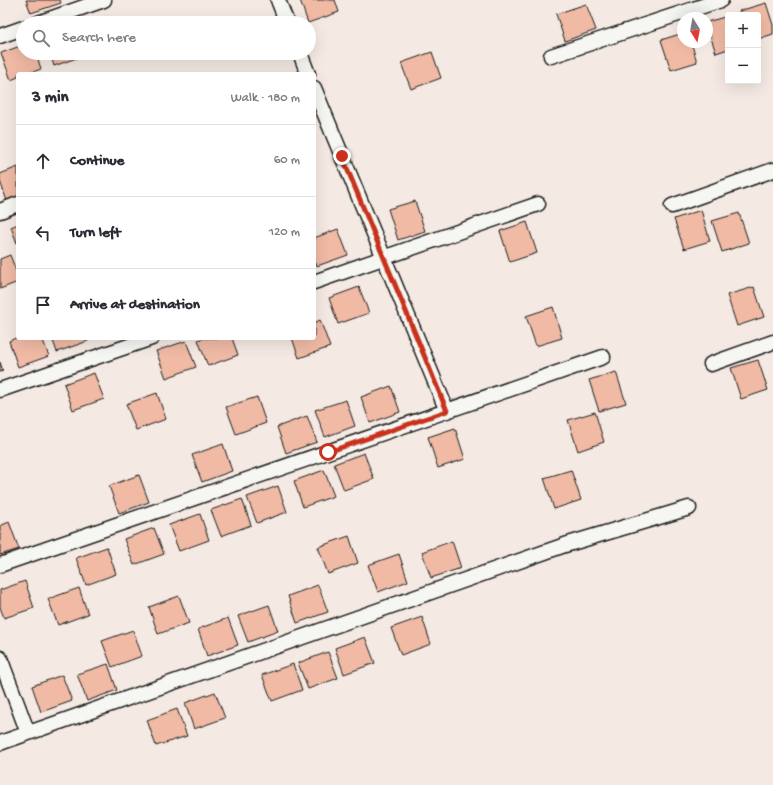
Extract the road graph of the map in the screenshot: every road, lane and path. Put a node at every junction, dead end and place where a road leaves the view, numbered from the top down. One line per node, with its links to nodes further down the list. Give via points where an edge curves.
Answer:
1 (104, 0): 4 (street)
2 (278, 0): 5 (street)
3 (721, 0): 8 (street)
4 (58, 16)
5 (284, 16)
6 (16, 30): 7 (street)
7 (0, 36)
8 (551, 56)
9 (303, 60): 10 (street)
10 (307, 72)
11 (316, 97): 17 (street)
12 (773, 170): 15 (street)
13 (538, 204): 17 (street)
14 (16, 205): 16 (street)
15 (672, 206)
16 (0, 211)
17 (384, 258): 18 (street); 24 (street)
18 (316, 281)
19 (146, 340): 23 (street)
20 (773, 342): 22 (street)
21 (603, 357): 24 (street)
22 (711, 364)
23 (0, 390)
24 (447, 411): 26 (street)
25 (689, 508): 28 (street, via 565,545)
26 (0, 565)
27 (0, 658): 28 (street)
28 (28, 733): 29 (street)
29 (0, 743)

